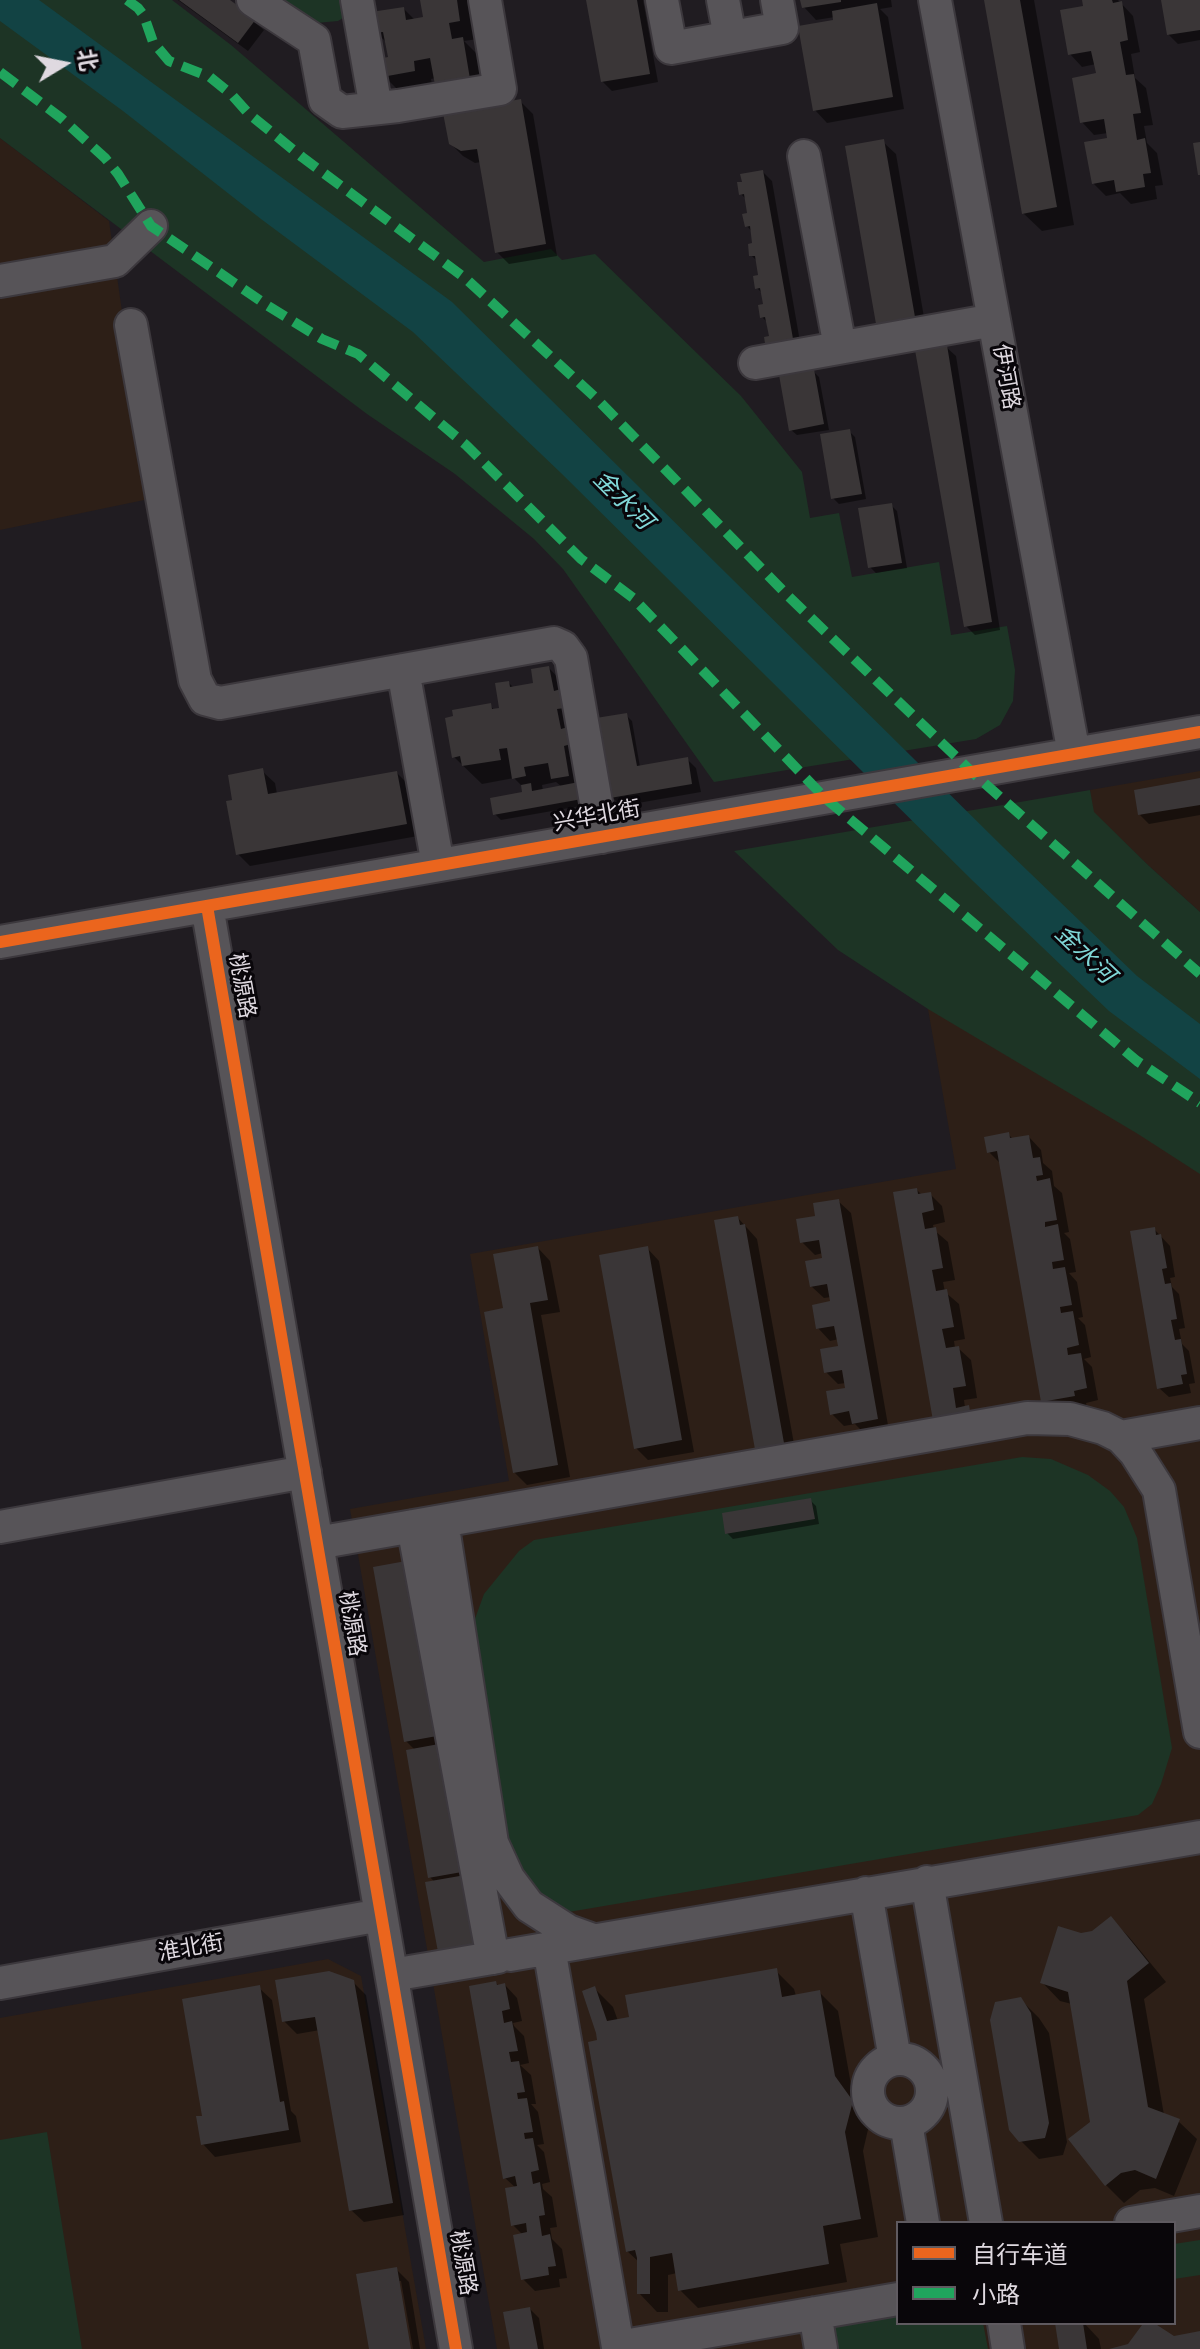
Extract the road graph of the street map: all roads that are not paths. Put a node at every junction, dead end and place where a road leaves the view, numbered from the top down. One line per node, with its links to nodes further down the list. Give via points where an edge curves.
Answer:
1 (253, 0): 9 (street, via 314,40 325,100 342,112)
2 (357, 0): 9 (street)
3 (485, 0): 9 (street, via 500,89)
4 (662, 0): 8 (street, via 671,48)
5 (723, 0): 8 (street)
6 (777, 0): 8 (street, via 782,28)
7 (935, 0): 13 (street, 伊河路)
8 (730, 37)
9 (376, 108)
10 (804, 156): 15 (street)
11 (151, 226): 12 (street, via 115,261)
12 (0, 281)
13 (994, 320): 15 (street); 19 (street, 伊河路)
14 (131, 325): 17 (street, via 195,680 205,699 220,703)
15 (840, 347): 16 (street)
16 (755, 363)
17 (403, 670): 20 (street, via 554,643 563,647 571,658); 21 (street)
18 (1200, 732): 19 (street, 兴华北街)
19 (1074, 754): 20 (street, 兴华北街)
20 (602, 837): 21 (street, 兴华北街)
21 (438, 865): 22 (street, 兴华北街)
22 (207, 906): 23 (street, 兴华北街); 26 (street, 桃源路)
23 (0, 942)
24 (1200, 1423): 25 (street)
25 (1121, 1437): 27 (street, via 1070,1419 1027,1418); 30 (street, via 1159,1490)
26 (305, 1472): 28 (street); 29 (street, 桃源路)
27 (428, 1523): 29 (street); 35 (street, via 492,1843 529,1906); 37 (street)
28 (0, 1527)
29 (317, 1543): 34 (street, 桃源路)
30 (1200, 1732)
31 (1200, 1837): 32 (street)
32 (927, 1882): 33 (street); 44 (street)
33 (866, 1893): 35 (street); 40 (street)
34 (381, 1915): 38 (street, 桃源路); 39 (street, 淮北街)
35 (593, 1940): 36 (street)
36 (549, 1948): 37 (street); 47 (street, via 618,2347)
37 (500, 1957): 38 (street)
38 (392, 1975): 49 (street, 桃源路)
39 (0, 1983)
40 (895, 2059): 41 (street, via 914,2062 932,2087 928,2107); 41 (street, via 876,2069 868,2099 885,2121)
41 (906, 2123): 43 (street)
42 (1200, 2211): 45 (street)
43 (923, 2221)
44 (986, 2221)
45 (1142, 2221)
46 (896, 2299): 47 (street)
47 (815, 2313): 50 (street)
48 (1004, 2325): 51 (street)
49 (456, 2349)
50 (821, 2349)
51 (1008, 2349)

